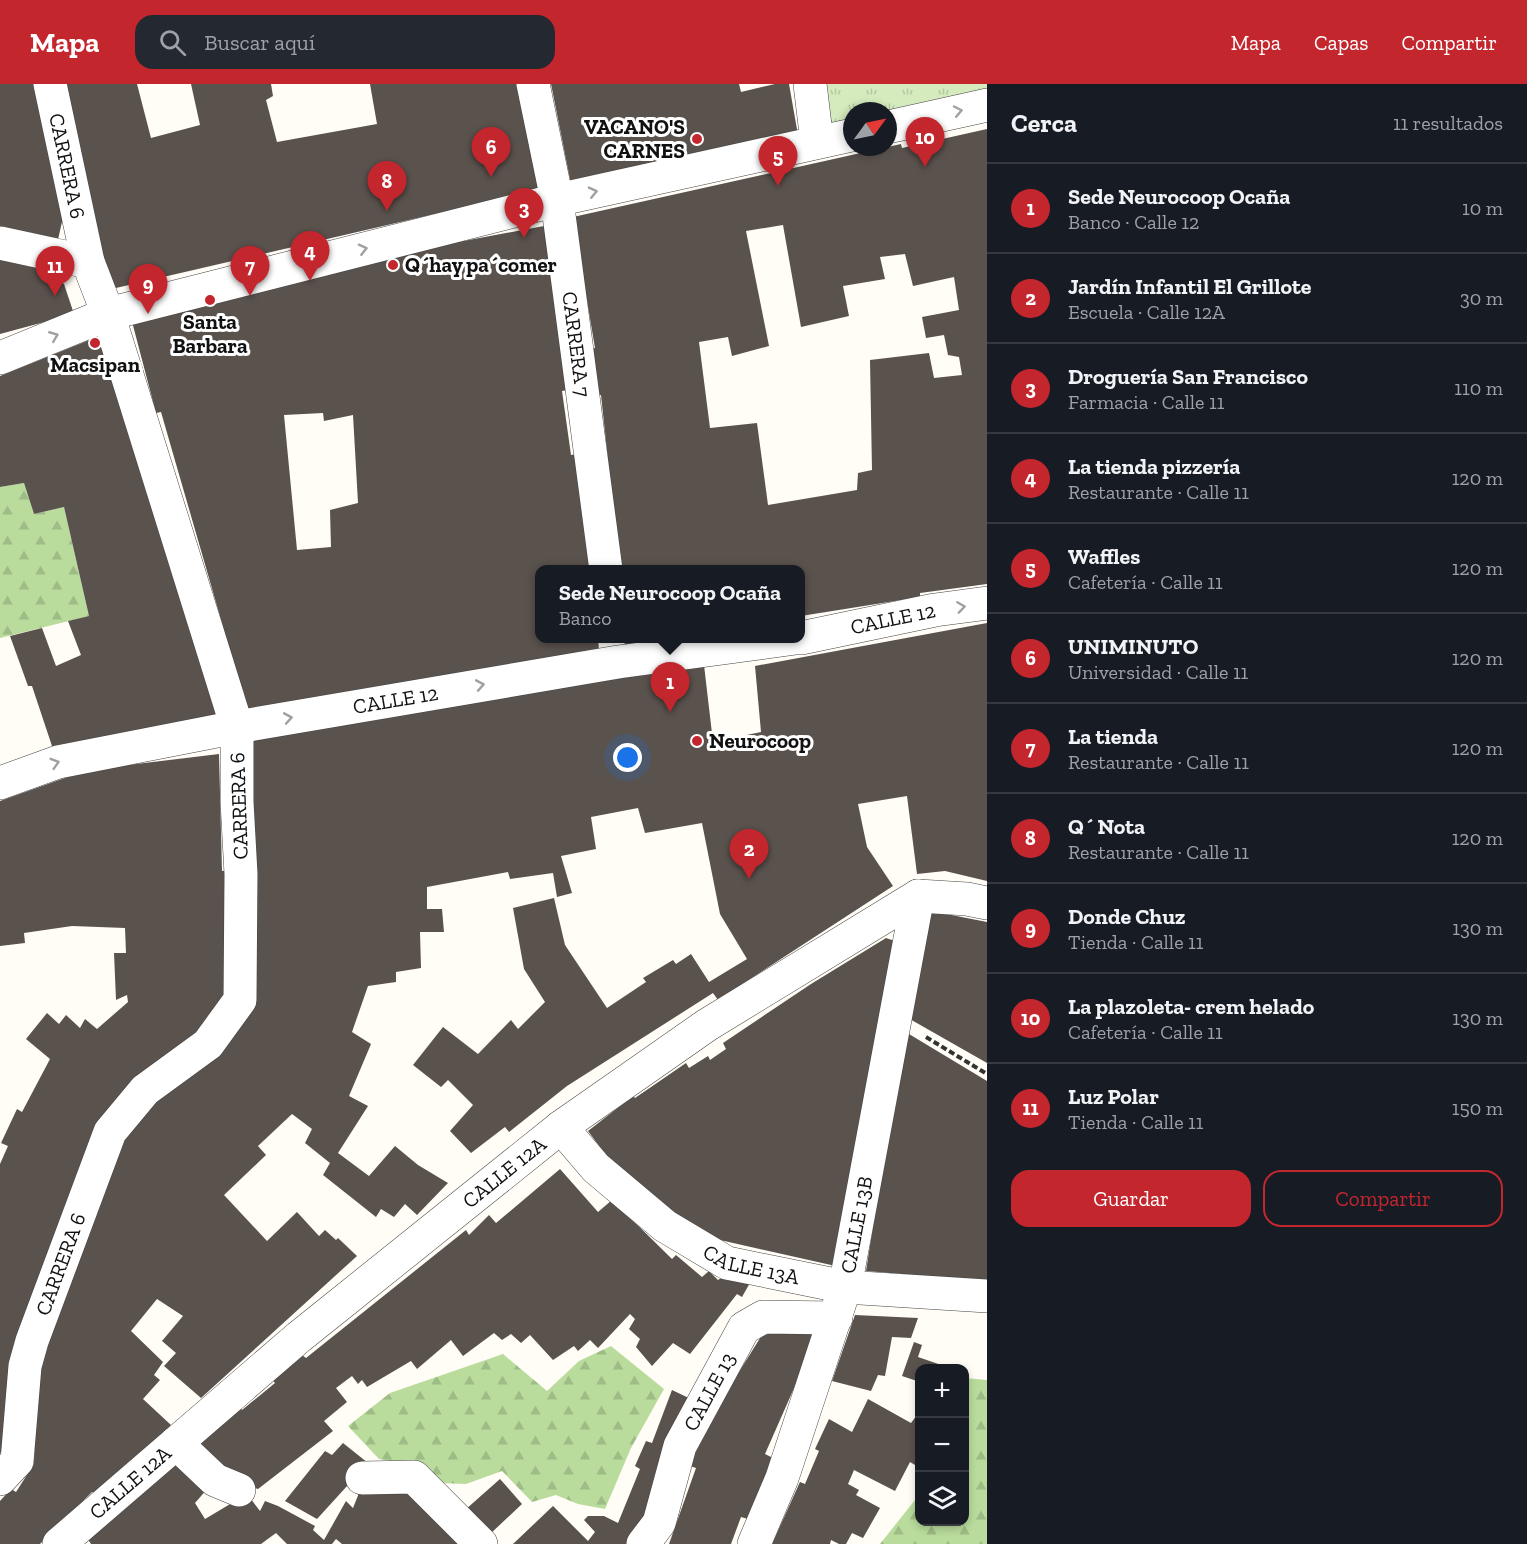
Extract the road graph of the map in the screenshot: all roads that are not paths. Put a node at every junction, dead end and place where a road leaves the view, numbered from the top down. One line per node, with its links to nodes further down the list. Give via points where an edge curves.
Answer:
1 (50, 84): 10 (street, CARRERA 6)
2 (533, 84): 8 (street, CARRERA 7)
3 (810, 84): 7 (street)
4 (987, 105): 5 (street, one-way to 4)
5 (897, 125)
6 (843, 137): 7 (street)
7 (817, 142): 8 (street, one-way to 7)
8 (557, 200): 11 (street, one-way to 8); 13 (street, CARRERA 7)
9 (0, 243): 10 (street)
10 (88, 262): 11 (street, CARRERA 6)
11 (108, 314): 12 (street, one-way to 11); 18 (street, CARRERA 6)
12 (0, 358)
13 (605, 565)
14 (987, 603): 15 (street, CALLE 12, one-way to 14)
15 (805, 637)
16 (723, 643): 17 (street, CALLE 12)
17 (617, 650): 18 (street, CALLE 12, one-way to 17)
18 (237, 727): 19 (street, CALLE 12, one-way to 18, via 58,762); 27 (street, CARRERA 6, via 240,1000 208,1044 145,1090 110,1132 32,1341 25,1366 17,1461)
19 (0, 783)
20 (918, 896): 21 (street); 22 (street, CALLE 12A, via 707,1025); 23 (street, CALLE 13B)
21 (987, 903)
22 (561, 1127): 23 (street, CALLE 13A, via 596,1168 665,1226 727,1263); 26 (street, CALLE 12A, via 299,1337)
23 (845, 1287): 24 (street, CALLE 13A); 25 (street, CALLE 13B)
24 (987, 1296)
25 (836, 1318): 32 (street, CALLE 13, via 763,1317 744,1328 680,1446 659,1523); 33 (street, CALLE 13B, via 782,1478)
26 (176, 1443): 29 (street, via 215,1480); 30 (street, CALLE 12A)
27 (0, 1479)
28 (362, 1479): 31 (street, via 414,1477)
29 (239, 1490)
30 (64, 1541)
31 (481, 1544)
32 (643, 1544)
33 (754, 1544)

